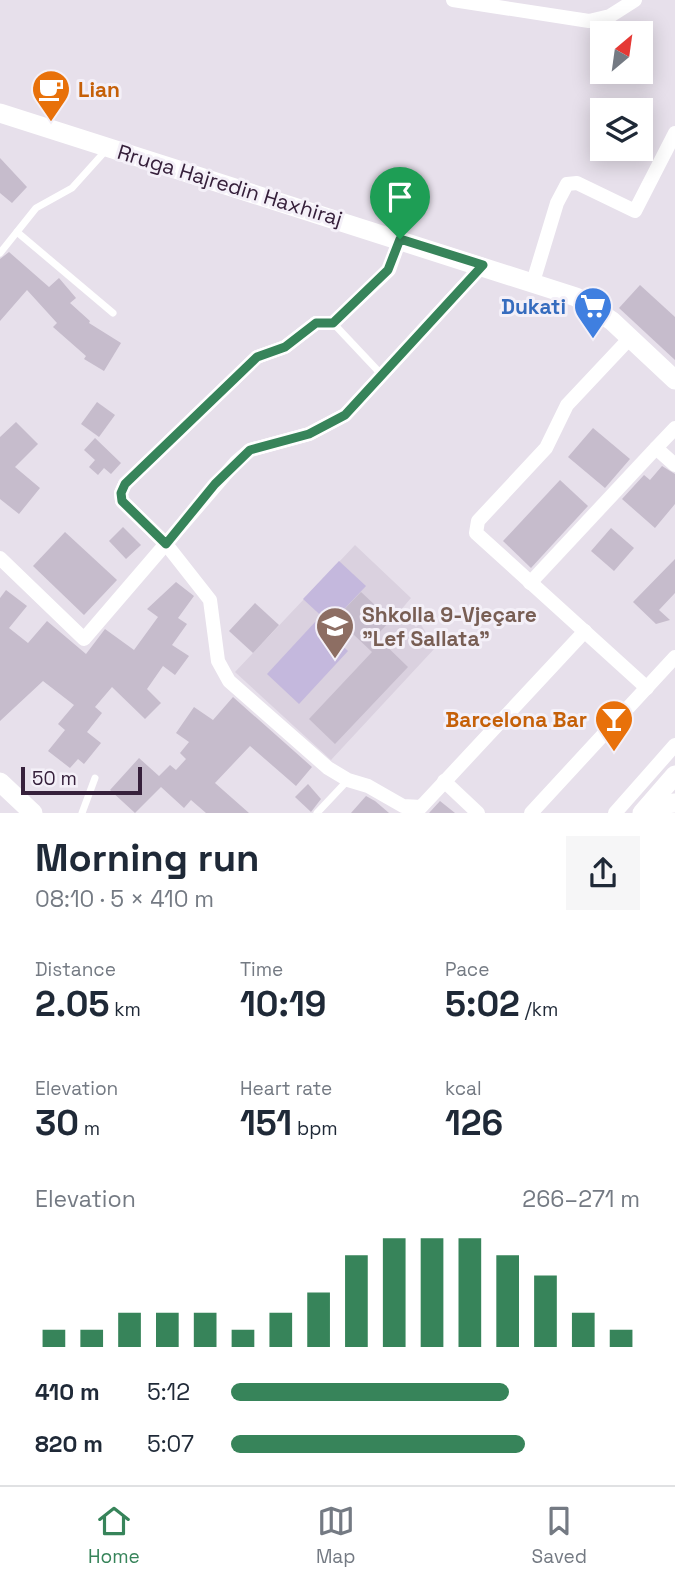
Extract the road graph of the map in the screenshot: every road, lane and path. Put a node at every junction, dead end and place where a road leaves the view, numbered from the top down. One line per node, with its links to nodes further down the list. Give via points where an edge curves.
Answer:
1 (453, 0): 4 (street)
2 (564, 0): 4 (street)
3 (635, 0): 4 (street, via 610,16 589,20)
4 (555, 15)
5 (0, 113): 7 (street, Rruga Hajredin Haxhiraj)
6 (675, 133): 12 (street, via 635,211 577,183 566,184)
7 (109, 148): 8 (lane, via 82,180 36,208); 9 (street, Rruga Hajredin Haxhiraj)
8 (16, 232): 10 (lane); 13 (lane)
9 (400, 239): 11 (street, Rruga Hajredin Haxhiraj); 14 (street, via 388,270)
10 (0, 253)
11 (483, 265): 12 (street, Rruga Hajredin Haxhiraj); 16 (street)
12 (533, 282): 15 (street, Rruga Hajredin Haxhiraj, via 576,297)
13 (113, 313)
14 (333, 323): 16 (lane); 21 (street, via 316,323 285,347 257,357 125,484 122,501)
15 (630, 338): 17 (street, Rruga Hajredin Haxhiraj); 23 (street, via 567,405 546,448 476,526 479,538)
16 (381, 374): 21 (street, via 345,415 328,426 250,450)
17 (675, 380)
18 (675, 428): 19 (street)
19 (656, 448): 20 (street); 23 (street)
20 (675, 466)
21 (166, 544): 22 (street, via 84,639); 30 (street, via 210,600 218,662 229,681 328,768)
22 (0, 558)
23 (530, 583): 24 (street)
24 (585, 631): 26 (street); 31 (street)
25 (675, 657): 26 (street)
26 (647, 688): 40 (street)
27 (675, 745): 41 (street)
28 (675, 775): 34 (street)
29 (95, 778): 37 (lane)
30 (348, 780): 35 (street); 38 (lane)
31 (444, 781): 35 (street); 39 (street)
32 (0, 782): 36 (street)
33 (675, 803): 34 (street)
34 (646, 809)
35 (418, 810)
36 (33, 813)
37 (82, 813)
38 (317, 813)
39 (478, 813)
40 (531, 813)
41 (615, 813)

